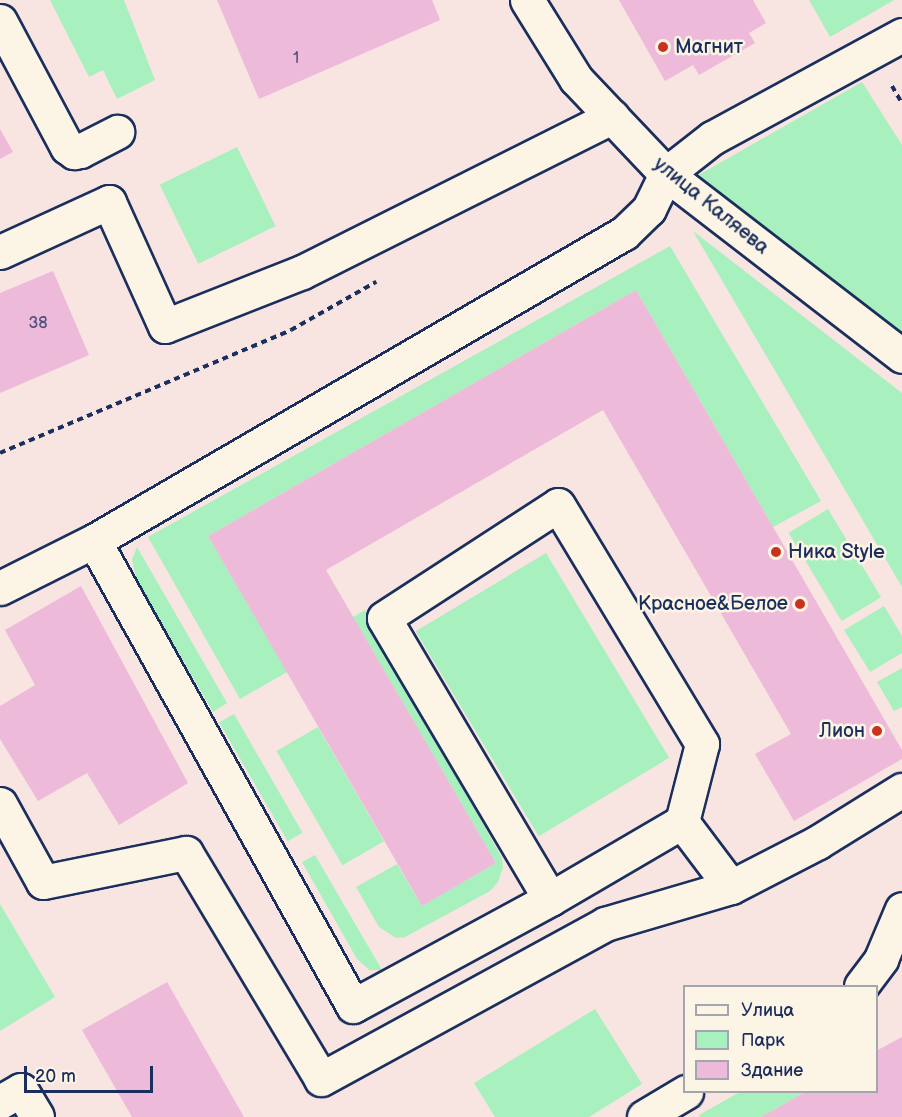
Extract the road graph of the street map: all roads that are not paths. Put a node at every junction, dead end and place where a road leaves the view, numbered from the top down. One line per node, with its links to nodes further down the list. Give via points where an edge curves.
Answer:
1 (536, 3): 4 (street, улица Каляева, via 576,79)
2 (0, 21): 5 (street, via 67,147 80,151)
3 (902, 35): 6 (street, via 712,138)
4 (612, 117): 6 (street, улица Каляева); 7 (street, via 302,272 165,326 109,202)
5 (117, 132)
6 (666, 174): 8 (street, улица Каляева); 9 (street, via 649,209 624,233)
7 (0, 252)
8 (902, 356)
9 (94, 541): 10 (street); 15 (street, via 353,1006)
10 (0, 588)
11 (902, 790): 14 (street, via 818,842)
12 (0, 804): 14 (street, via 44,882 186,853 321,1079 605,924)
13 (682, 822): 14 (street); 15 (street); 15 (street, via 702,744 558,505 384,618)
14 (731, 887)
15 (550, 899)
16 (902, 909): 17 (street, via 881,959)
17 (862, 985)
18 (684, 1093): 21 (street)
19 (0, 1102): 20 (street, via 21,1090)
20 (37, 1117)
21 (644, 1117)

